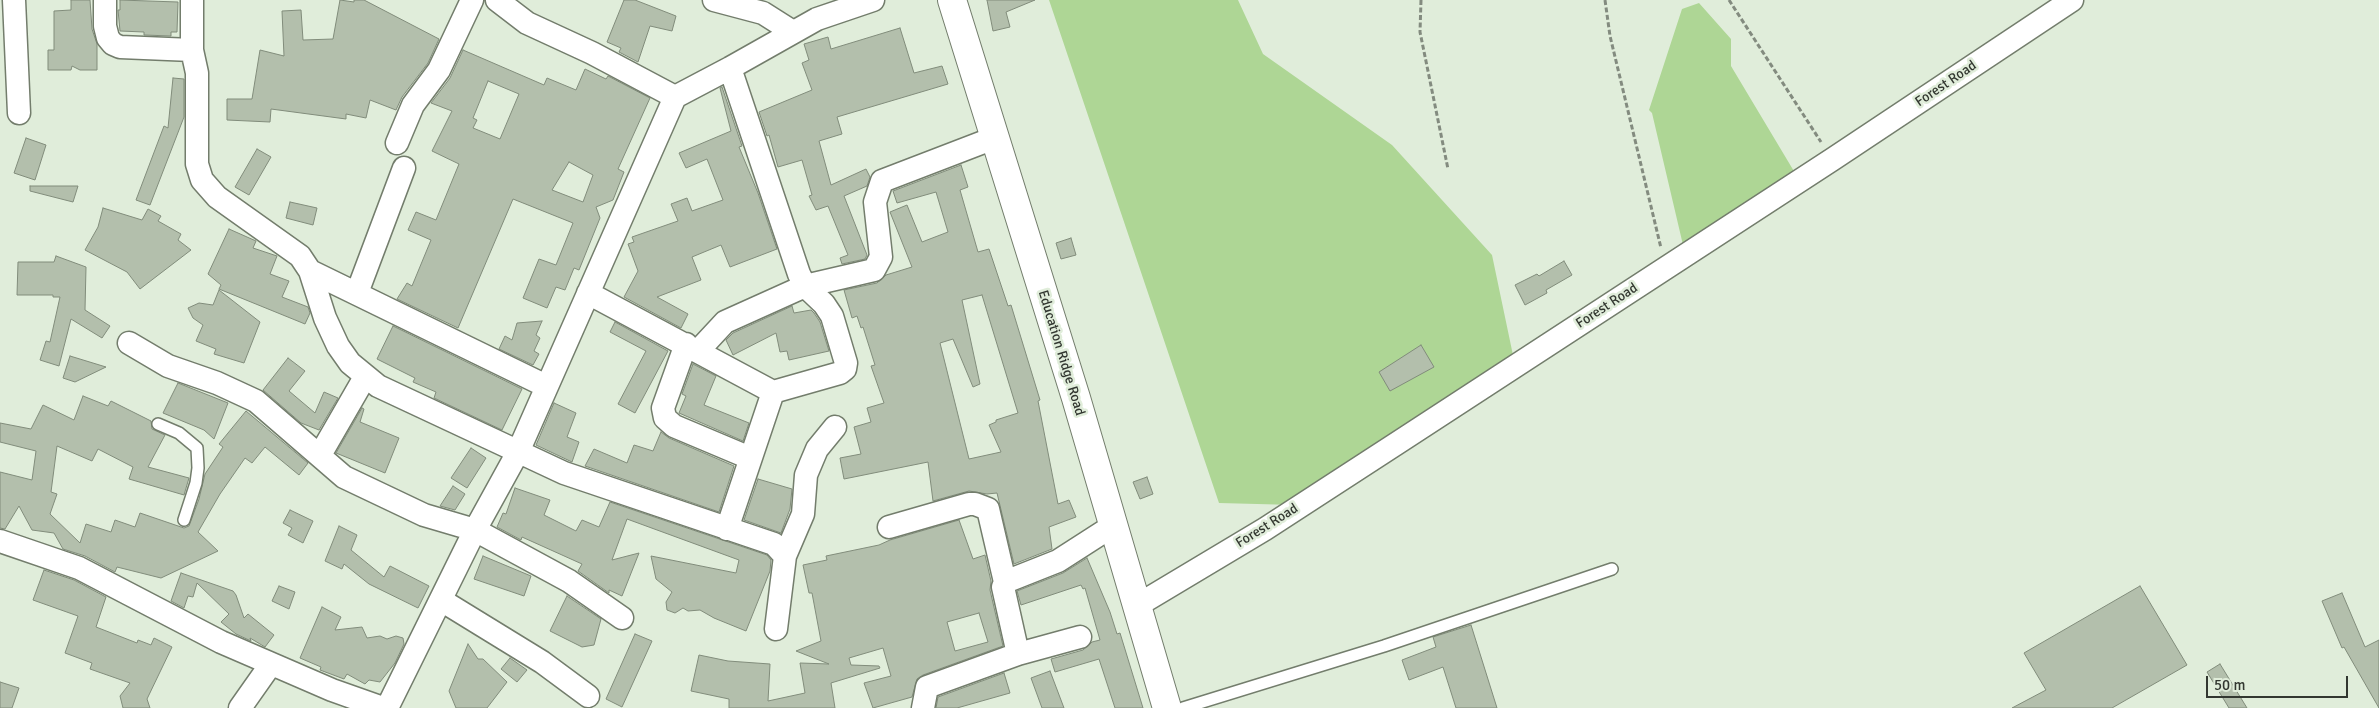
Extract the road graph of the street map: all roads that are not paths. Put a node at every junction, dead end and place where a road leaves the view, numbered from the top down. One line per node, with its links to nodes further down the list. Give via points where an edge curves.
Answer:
1 (14, 0): 14 (street)
2 (105, 0): 11 (street, via 105,26 113,44)
3 (192, 0): 11 (street)
4 (472, 0): 16 (street, via 440,70 413,105)
5 (497, 0): 13 (street, via 526,23)
6 (714, 0): 10 (street, via 763,13)
7 (872, 0): 10 (street)
8 (952, 0): 15 (street, Education Ridge Road)
9 (2072, 0): 42 (street, Forest Road, via 1273,523)
10 (793, 32): 12 (street)
11 (192, 50): 18 (street, via 197,73 197,164 202,180 218,197 300,256)
12 (730, 68): 13 (street); 19 (street)
13 (675, 97): 21 (street)
14 (19, 113)
15 (994, 138): 19 (street, via 882,181 875,202 881,257 877,267); 33 (street, Education Ridge Road)
16 (397, 143)
17 (404, 168): 20 (street)
18 (310, 271): 20 (street); 24 (street, via 338,346)
19 (805, 286): 23 (street, via 725,322); 26 (street, via 832,316 845,357 845,369)
20 (357, 293): 25 (street)
21 (588, 293): 23 (street); 25 (street)
22 (129, 342): 30 (street, via 168,366 256,400)
23 (692, 348): 26 (street); 31 (street, via 664,408 665,418 674,426)
24 (365, 377): 29 (street); 30 (street)
25 (546, 386): 29 (street)
26 (773, 392): 31 (street)
27 (158, 424): 32 (lane, via 180,434 196,448 196,483)
28 (836, 427): 38 (street, via 817,449 806,475 803,514)
29 (518, 452): 35 (street, via 564,473); 36 (street)
30 (320, 455): 36 (street, via 344,477 424,515)
31 (750, 458): 35 (street)
32 (184, 520)
33 (1114, 525): 40 (street, via 1058,561); 42 (street, Education Ridge Road)
34 (889, 527): 40 (street, via 969,504 988,509)
35 (727, 529): 38 (street, via 774,544)
36 (475, 530): 41 (street); 43 (street, via 569,581)
37 (0, 541): 47 (street, via 79,568 221,642)
38 (785, 556): 44 (street)
39 (1612, 569): 54 (lane, via 1384,646)
40 (1005, 582): 46 (street, via 1003,587)
41 (441, 600): 48 (street, via 542,662); 51 (street)
42 (1138, 605): 53 (street, Education Ridge Road)
43 (622, 618)
44 (776, 629)
45 (1080, 637): 46 (street)
46 (1018, 654): 52 (street, via 927,687)
47 (272, 664): 49 (street); 50 (street)
48 (588, 696)
49 (240, 708)
50 (383, 708)
51 (387, 708)
52 (923, 708)
53 (1167, 708)
54 (1183, 708)

